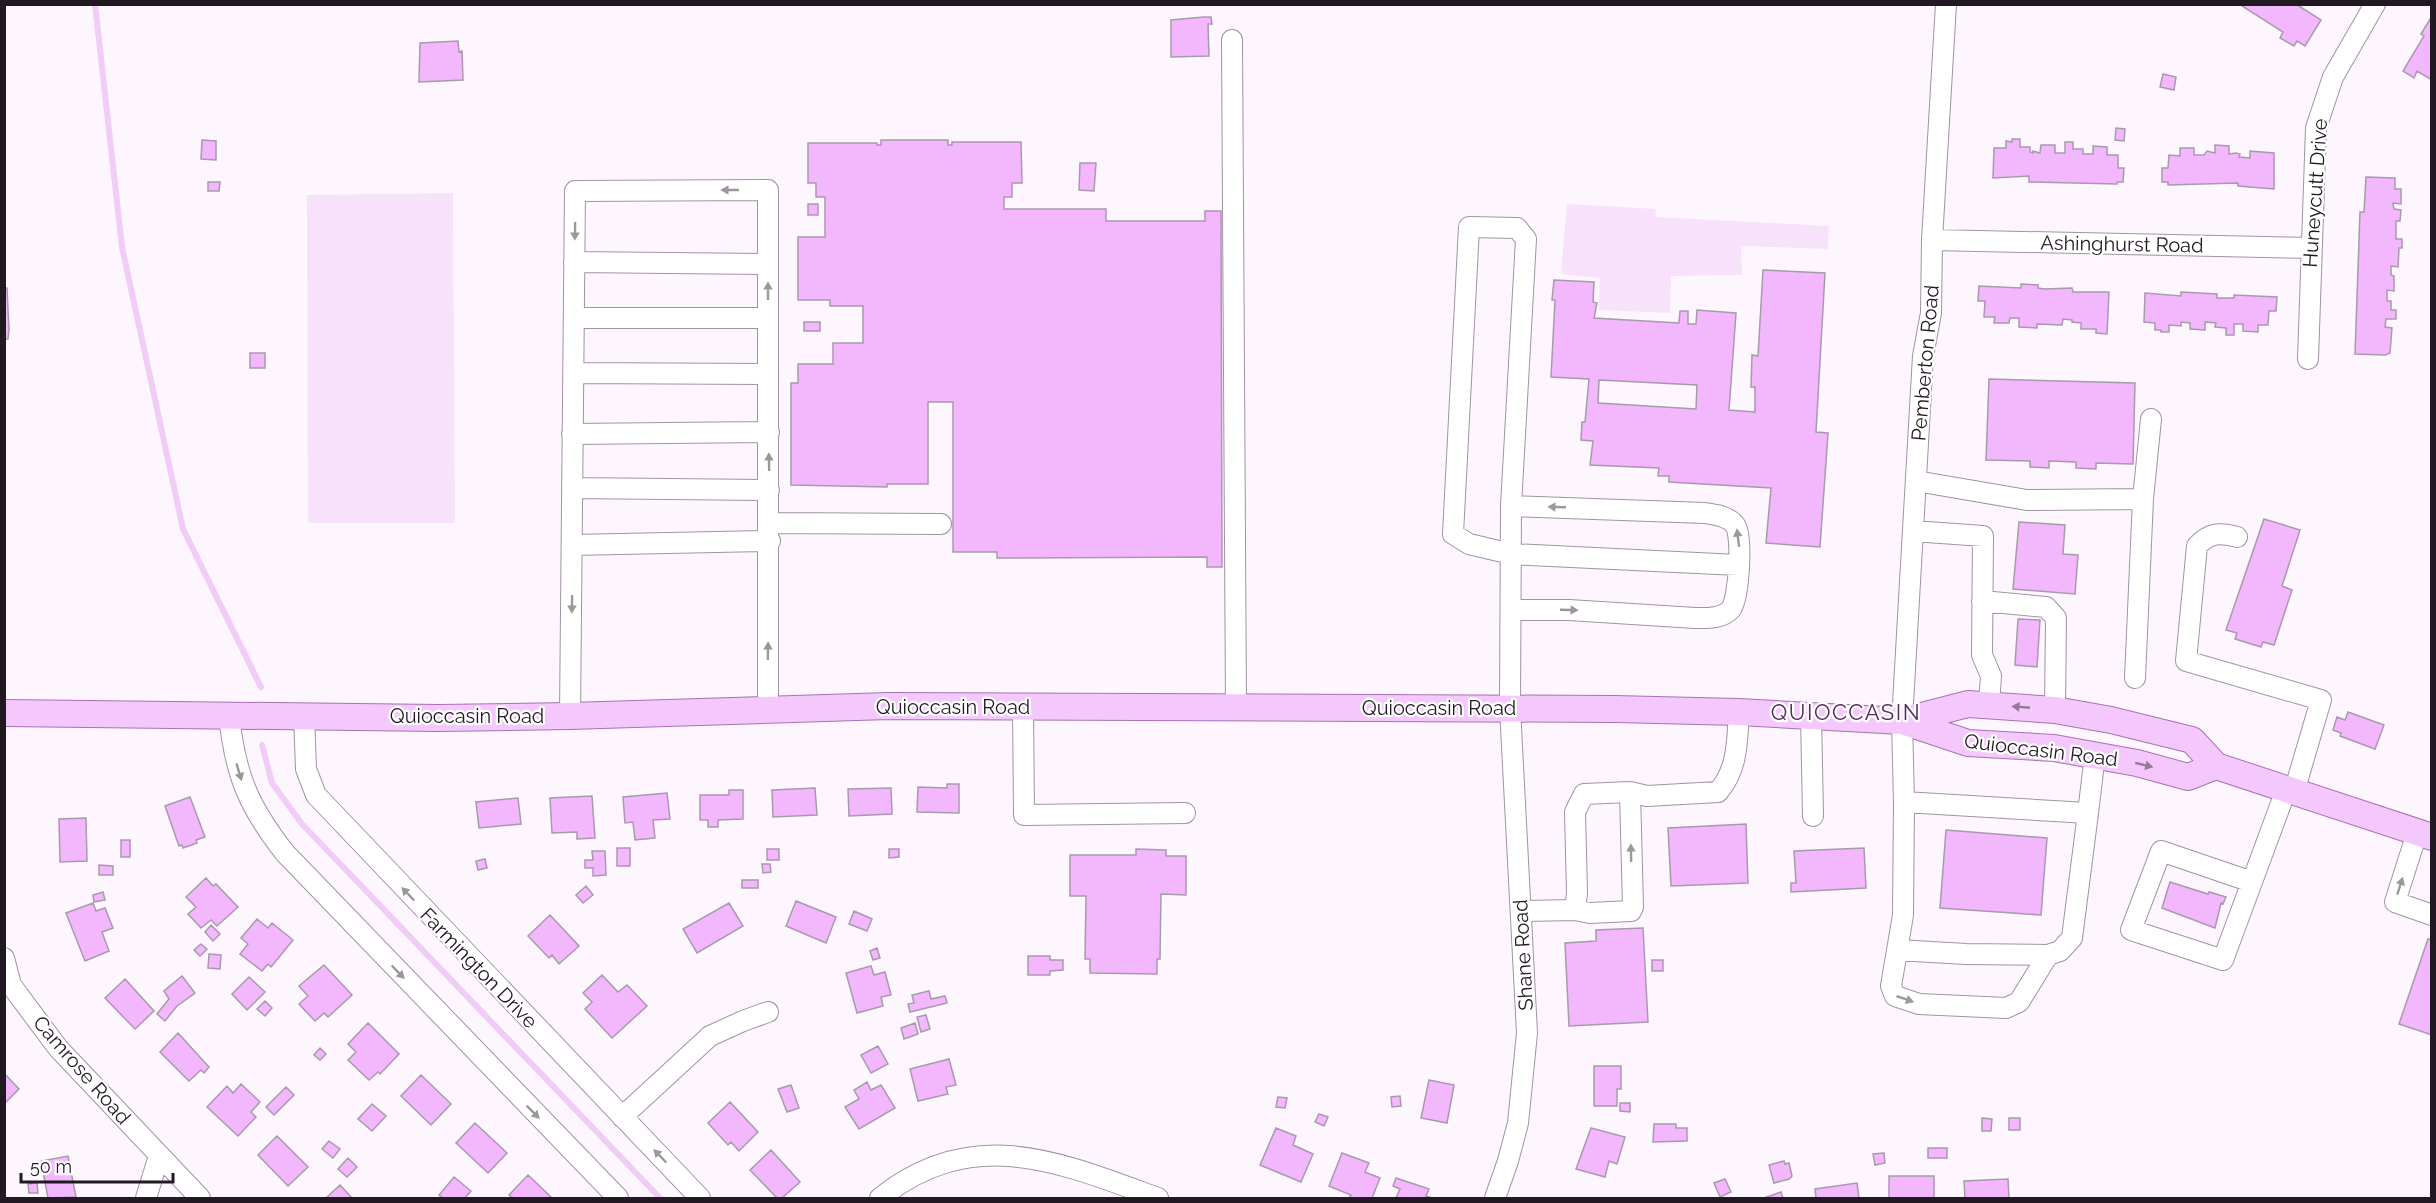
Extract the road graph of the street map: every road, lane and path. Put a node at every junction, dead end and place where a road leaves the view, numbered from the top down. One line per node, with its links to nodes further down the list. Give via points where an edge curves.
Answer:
1 (1946, 4): 4 (street, Pemberton Road)
2 (2375, 4): 5 (street, Huneycutt Drive, via 2333,77 2321,108 2314,149)
3 (1232, 40): 33 (street)
4 (1932, 240): 5 (street, Ashinghurst Road); 16 (street, Pemberton Road, via 1931,313 1923,356)
5 (2311, 248): 10 (street, Huneycutt Drive)
6 (574, 262): 7 (street); 7 (street, one-way to 6, via 768,190 575,191); 8 (street)
7 (768, 264): 9 (street, one-way to 7)
8 (574, 318): 9 (street); 11 (street)
9 (768, 318): 12 (street)
10 (2308, 358)
11 (574, 373): 12 (street); 15 (street)
12 (768, 374): 14 (street)
13 (2151, 419): 19 (street)
14 (768, 432): 15 (street); 18 (street, one-way to 14)
15 (572, 434): 17 (street)
16 (1916, 481): 19 (street, via 2027,500); 22 (street, Pemberton Road)
17 (572, 488): 18 (street); 25 (street)
18 (769, 490): 23 (street)
19 (2143, 499): 30 (street)
20 (1511, 506): 26 (street, Shane Road); 26 (street, Shane Road, via 1526,240 1517,228 1469,227 1453,534 1469,544); 27 (street, one-way to 20, via 1737,529 1718,515)
21 (941, 524): 23 (street)
22 (1913, 531): 28 (street, via 1983,536); 43 (street, Pemberton Road)
23 (770, 532): 25 (street); 35 (street, one-way to 23)
24 (2236, 537): 46 (street, via 2213,534 2197,546 2186,662 2321,700)
25 (572, 545): 41 (street, one-way to 41)
26 (1511, 554): 27 (street); 29 (street, Shane Road)
27 (1738, 565): 29 (street, one-way to 27, via 1712,618 1731,609)
28 (1982, 601): 31 (street, via 1982,656 1991,676); 36 (street, via 2046,608 2056,618)
29 (1511, 610): 34 (street, Shane Road)
30 (2135, 678)
31 (1989, 704): 36 (main road, Quioccasin Road, one-way to 31); 43 (main road, Quioccasin Road, via 1968,704)
32 (1023, 706): 33 (main road, Quioccasin Road); 35 (main road, Quioccasin Road); 49 (street, via 1024,815)
33 (1236, 707): 34 (main road, Quioccasin Road)
34 (1510, 708): 37 (main road, Quioccasin Road); 55 (street, Shane Road)
35 (768, 709): 41 (main road, Quioccasin Road)
36 (2055, 710): 45 (main road, Quioccasin Road, via 2193,740)
37 (1738, 712): 42 (main road, Quioccasin Road); 47 (street, via 1736,757 1718,792 1647,796)
38 (4, 713): 39 (main road, Quioccasin Road)
39 (230, 715): 40 (main road, Quioccasin Road); 65 (street, one-way to 65, via 239,775 251,805 285,853)
40 (304, 715): 41 (main road, Quioccasin Road); 61 (street, Farmington Drive, one-way to 40, via 316,795 306,769)
41 (570, 716)
42 (1811, 716): 43 (main road, Quioccasin Road); 51 (street)
43 (1902, 721): 44 (main road, Quioccasin Road, via 1968,743 2054,748); 48 (street, Pemberton Road)
44 (2095, 755): 45 (main road, Quioccasin Road, one-way to 45, via 2188,777); 50 (street)
45 (2216, 766): 46 (main road, Quioccasin Road)
46 (2290, 791): 52 (main road, Quioccasin Road); 53 (street)
47 (1630, 792): 54 (street, via 1584,794 1575,812); 54 (street, one-way to 47, via 1631,911 1633,907)
48 (1904, 802): 50 (street); 57 (street, Pemberton Road, via 1903,915)
49 (1185, 813)
50 (2088, 813): 58 (street, via 2072,938 2060,951)
51 (1813, 816)
52 (2424, 835): 56 (street, one-way to 52, via 2394,902)
53 (2252, 882): 53 (street, via 2223,960 2131,930 2161,851)
54 (1575, 910): 55 (street)
55 (1522, 911): 69 (street, Shane Road, via 1527,1033 1522,1092 1508,1161)
56 (2432, 915)
57 (1897, 950): 58 (street); 58 (street, Pemberton Road, one-way to 58, via 1891,986 1896,996 1947,1007 2006,1008 2019,1002)
58 (2048, 955)
59 (4, 958): 62 (street, Camrose Road, via 11,985 58,1048)
60 (768, 1012): 61 (street, via 710,1036)
61 (622, 1117): 66 (street, Farmington Drive, one-way to 61)
62 (159, 1156): 63 (street); 64 (street, Camrose Road)
63 (146, 1198)
64 (200, 1198)
65 (618, 1198)
66 (700, 1198)
67 (879, 1198): 68 (street, via 894,1187 952,1161 1006,1155 1041,1159)
68 (1158, 1198)
69 (1495, 1198)

